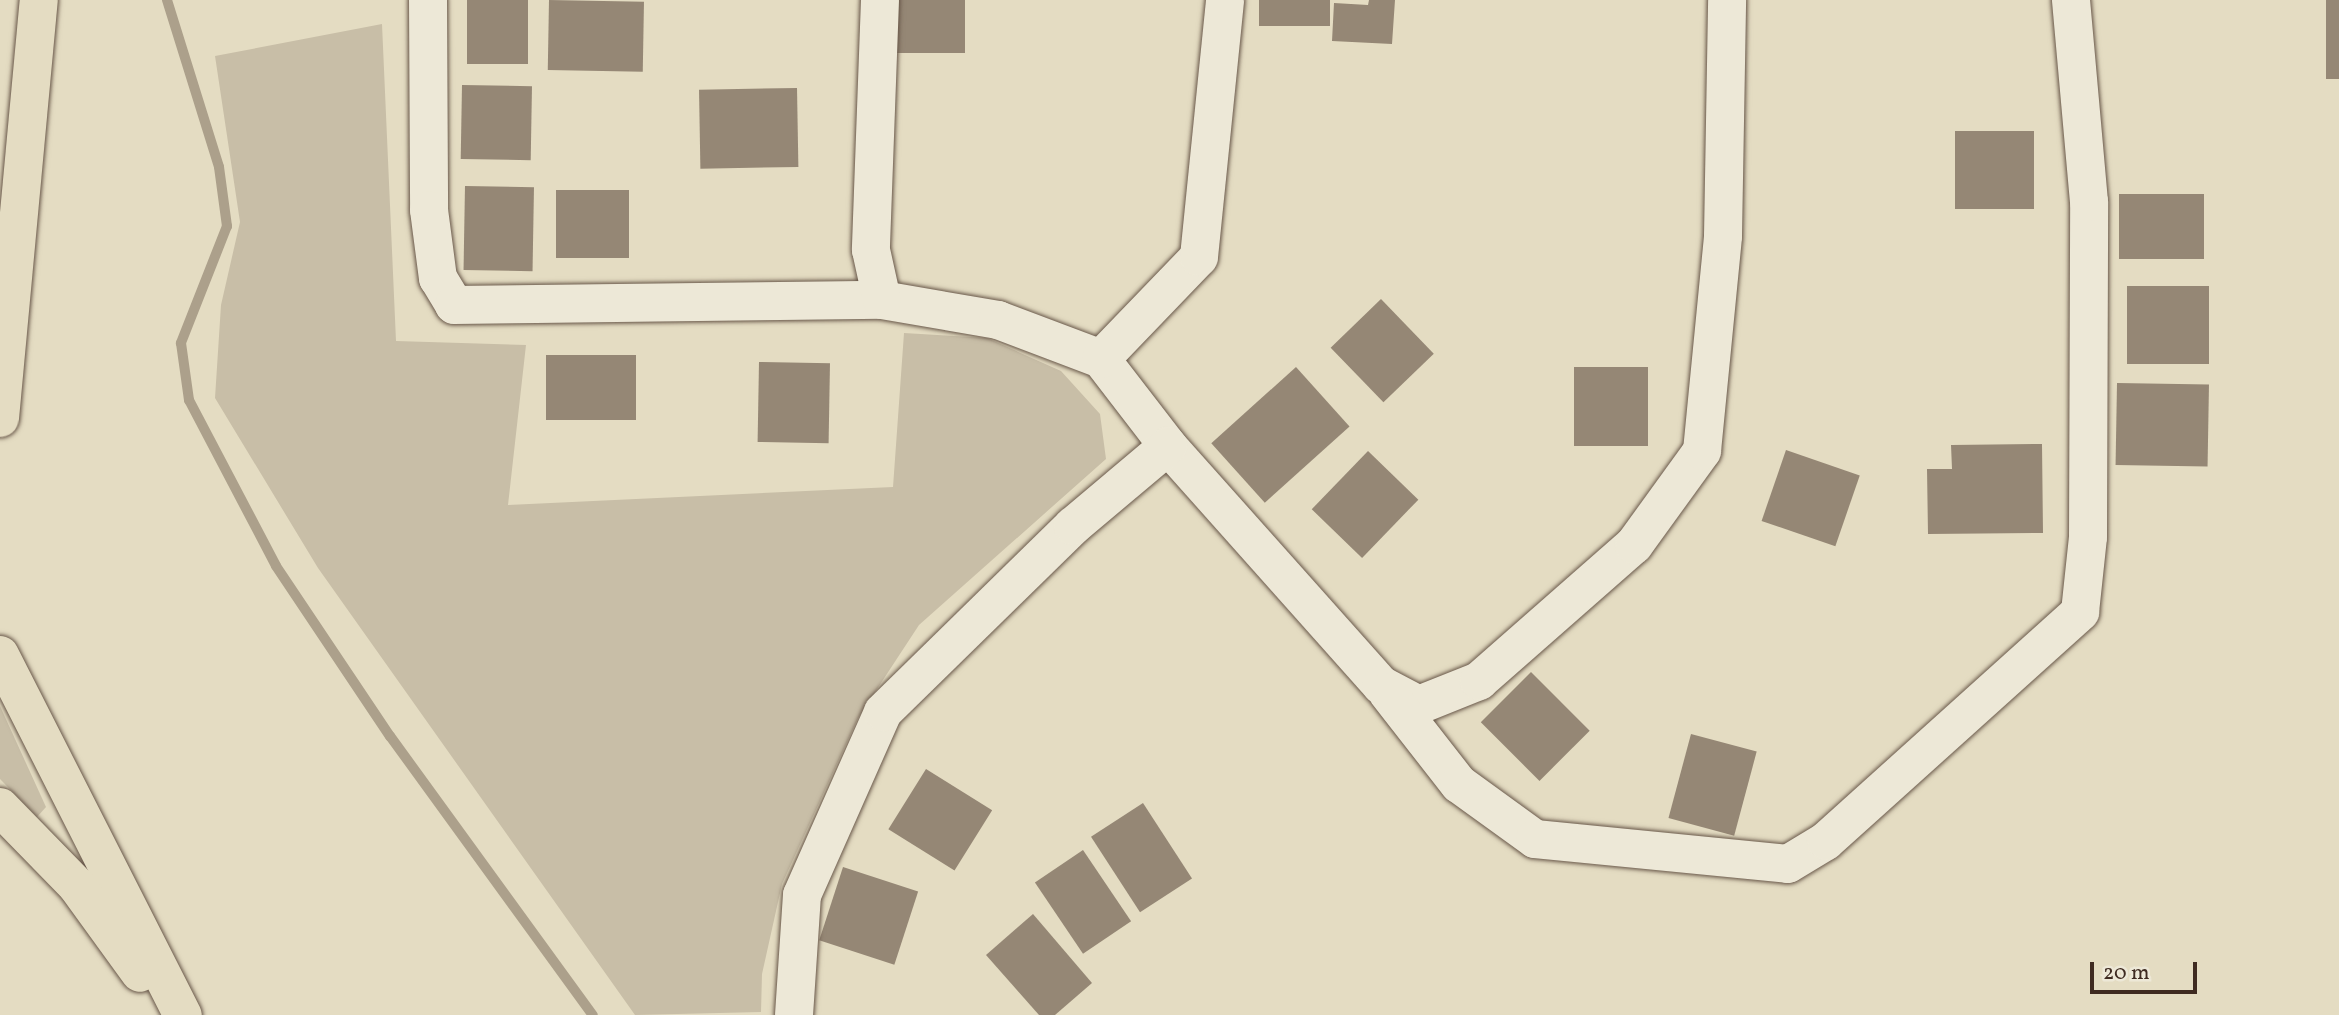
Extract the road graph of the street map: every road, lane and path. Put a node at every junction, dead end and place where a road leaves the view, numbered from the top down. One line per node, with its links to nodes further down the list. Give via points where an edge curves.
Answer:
1 (39, 0): 9 (highway)
2 (429, 0): 7 (street, via 429,210 438,278 454,305)
3 (880, 0): 7 (street, via 871,250)
4 (1225, 0): 8 (street, via 1199,257)
5 (1727, 0): 12 (street, via 1723,236 1702,452 1634,545 1479,681 1419,705)
6 (2071, 0): 12 (street, via 2089,202 2088,537 2080,612 1826,841 1788,864 1535,839 1459,784)
7 (882, 300): 8 (street, via 999,320)
8 (1101, 359): 10 (street)
9 (0, 418)
10 (1168, 446): 12 (street); 18 (street, via 1063,536 883,712 802,895)
11 (0, 655): 17 (highway)
12 (1381, 685)
13 (0, 807): 15 (highway)
14 (0, 846): 15 (highway)
15 (77, 886): 16 (highway)
16 (170, 1015)
17 (183, 1015)
18 (794, 1015)

